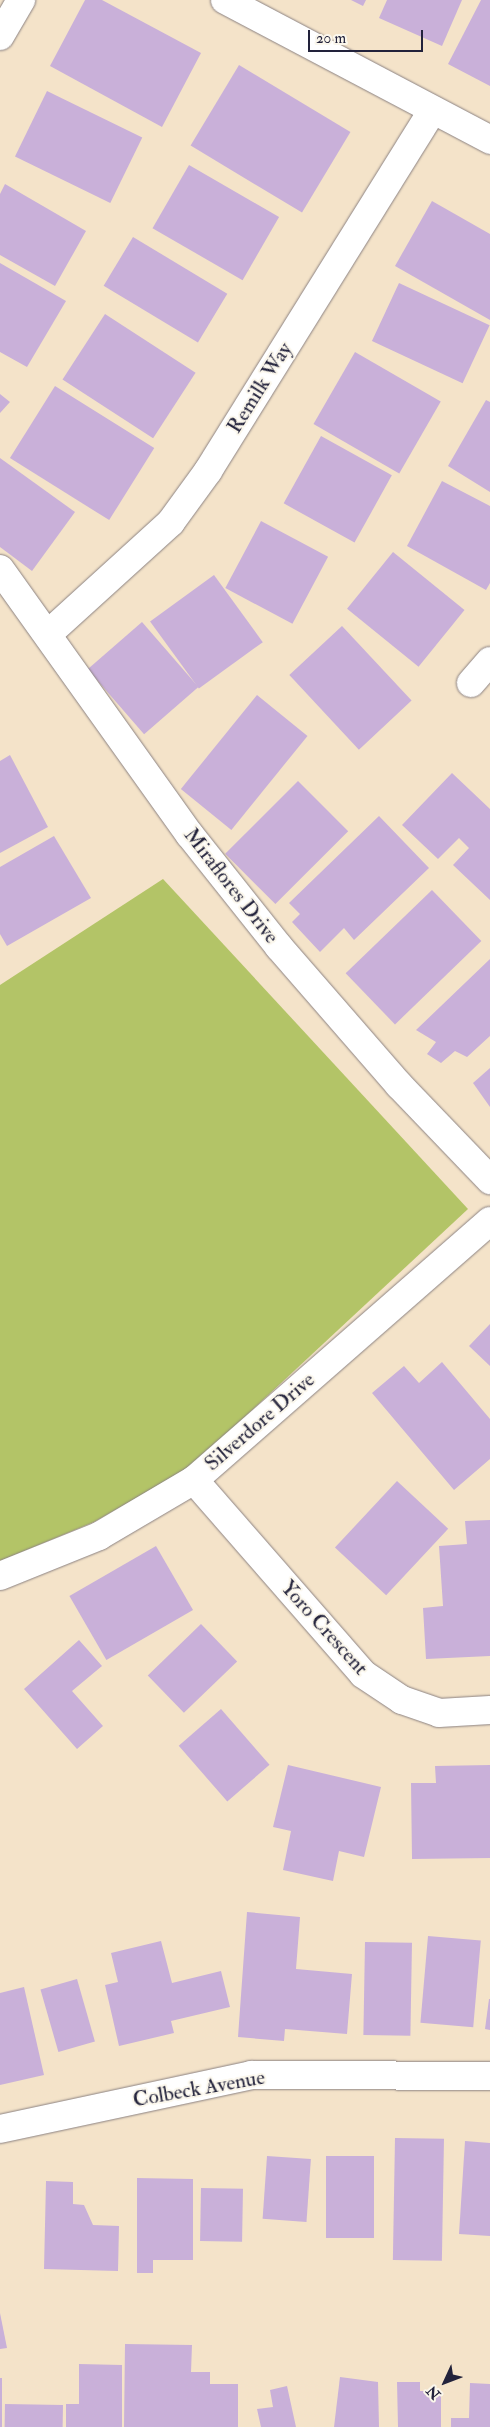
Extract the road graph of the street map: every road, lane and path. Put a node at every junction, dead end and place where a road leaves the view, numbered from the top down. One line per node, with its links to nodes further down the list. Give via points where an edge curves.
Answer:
1 (21, 0): 3 (street)
2 (224, 0): 4 (street)
3 (0, 36)
4 (433, 110): 5 (street); 7 (street, Remilk Way, via 171,522)
5 (490, 140)
6 (0, 569): 7 (street, Miraflores Drive)
7 (48, 634): 10 (street, Miraflores Drive, via 184,827 280,947 398,1085)
8 (490, 662): 9 (street)
9 (471, 683)
10 (490, 1180)
11 (490, 1221): 12 (street, Silverdore Drive)
12 (194, 1480): 13 (street, Silverdore Drive, via 99,1536); 14 (street, Yoro Crescent, via 363,1674 402,1700 439,1713)
13 (0, 1576)
14 (490, 1710)
15 (490, 2076): 16 (street, Colbeck Avenue, via 251,2075)
16 (0, 2129)

